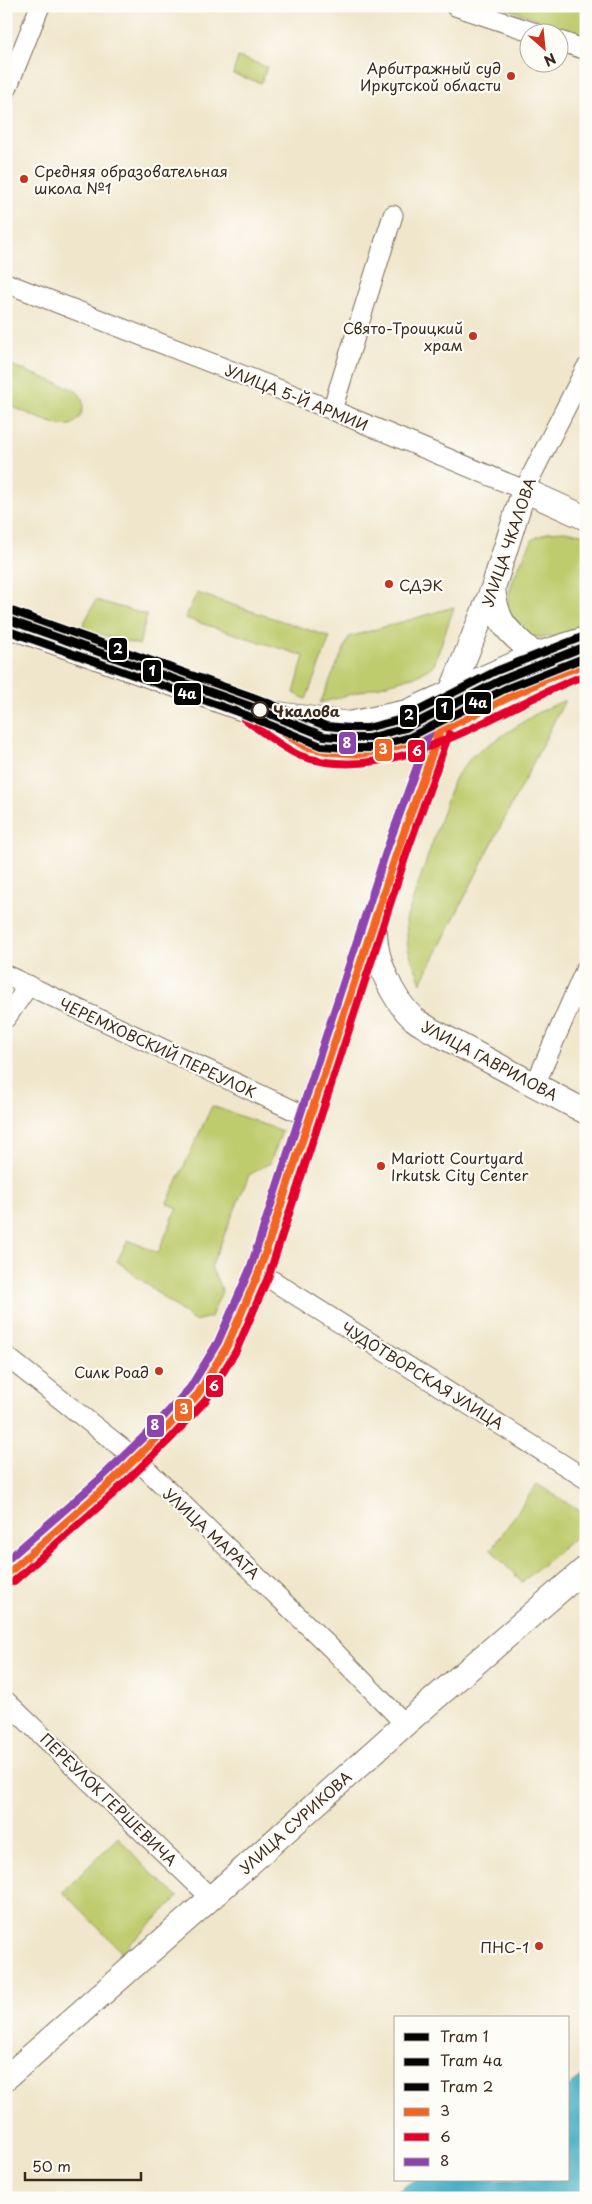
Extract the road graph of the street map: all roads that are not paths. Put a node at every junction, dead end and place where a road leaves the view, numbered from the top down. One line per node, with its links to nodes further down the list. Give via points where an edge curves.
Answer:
1 (40, 6): 6 (street)
2 (454, 6): 3 (street)
3 (520, 28)
4 (570, 44): 5 (street)
5 (586, 50)
6 (6, 91)
7 (393, 214): 10 (street)
8 (6, 283): 10 (street, УЛИЦА 5-Й АРМИИ)
9 (586, 368): 11 (street, УЛИЦА ЧКАЛОВА)
10 (332, 410): 11 (street, УЛИЦА 5-Й АРМИИ)
11 (524, 490): 12 (main road, УЛИЦА 5-Й АРМИИ); 13 (main road, УЛИЦА ЧКАЛОВА)
12 (586, 518)
13 (493, 588): 16 (main road, via 495,608 501,623); 19 (main road, УЛИЦА ЧКАЛОВА)
14 (6, 625): 20 (main road)
15 (586, 640): 16 (main road)
16 (534, 655): 18 (main road)
17 (586, 664): 21 (main road, via 553,676)
18 (474, 682): 19 (main road); 21 (main road, via 459,696)
19 (451, 692): 20 (main road, via 407,712 349,724)
20 (249, 710): 21 (main road, via 304,746 331,752 360,754 392,748)
21 (440, 731): 22 (main road)
22 (376, 916): 27 (main road, УЛИЦА ГАВРИЛОВА, via 375,945 382,970 413,1018); 29 (main road)
23 (586, 968): 27 (street)
24 (6, 975): 25 (street, ЧЕРЕМХОВСКИЙ ПЕРЕУЛОК)
25 (29, 985): 26 (street); 29 (street, ЧЕРЕМХОВСКИЙ ПЕРЕУЛОК)
26 (6, 1018)
27 (535, 1085): 28 (main road, УЛИЦА ГАВРИЛОВА)
28 (586, 1112)
29 (310, 1118): 30 (main road)
30 (259, 1272): 32 (main road, via 242,1316 202,1389); 33 (street, ЧУДОТВОРСКАЯ УЛИЦА)
31 (6, 1356): 32 (street, УЛИЦА МАРАТА)
32 (136, 1459): 35 (main road); 37 (street, УЛИЦА МАРАТА, via 336,1652)
33 (586, 1479)
34 (586, 1568): 37 (main road, УЛИЦА СУРИКОВА)
35 (6, 1575)
36 (6, 1700): 38 (street, ПЕРЕУЛОК ГЕРШЕВИЧА)
37 (405, 1724): 38 (main road, УЛИЦА СУРИКОВА)
38 (211, 1898): 39 (main road, УЛИЦА СУРИКОВА)
39 (6, 2078)

